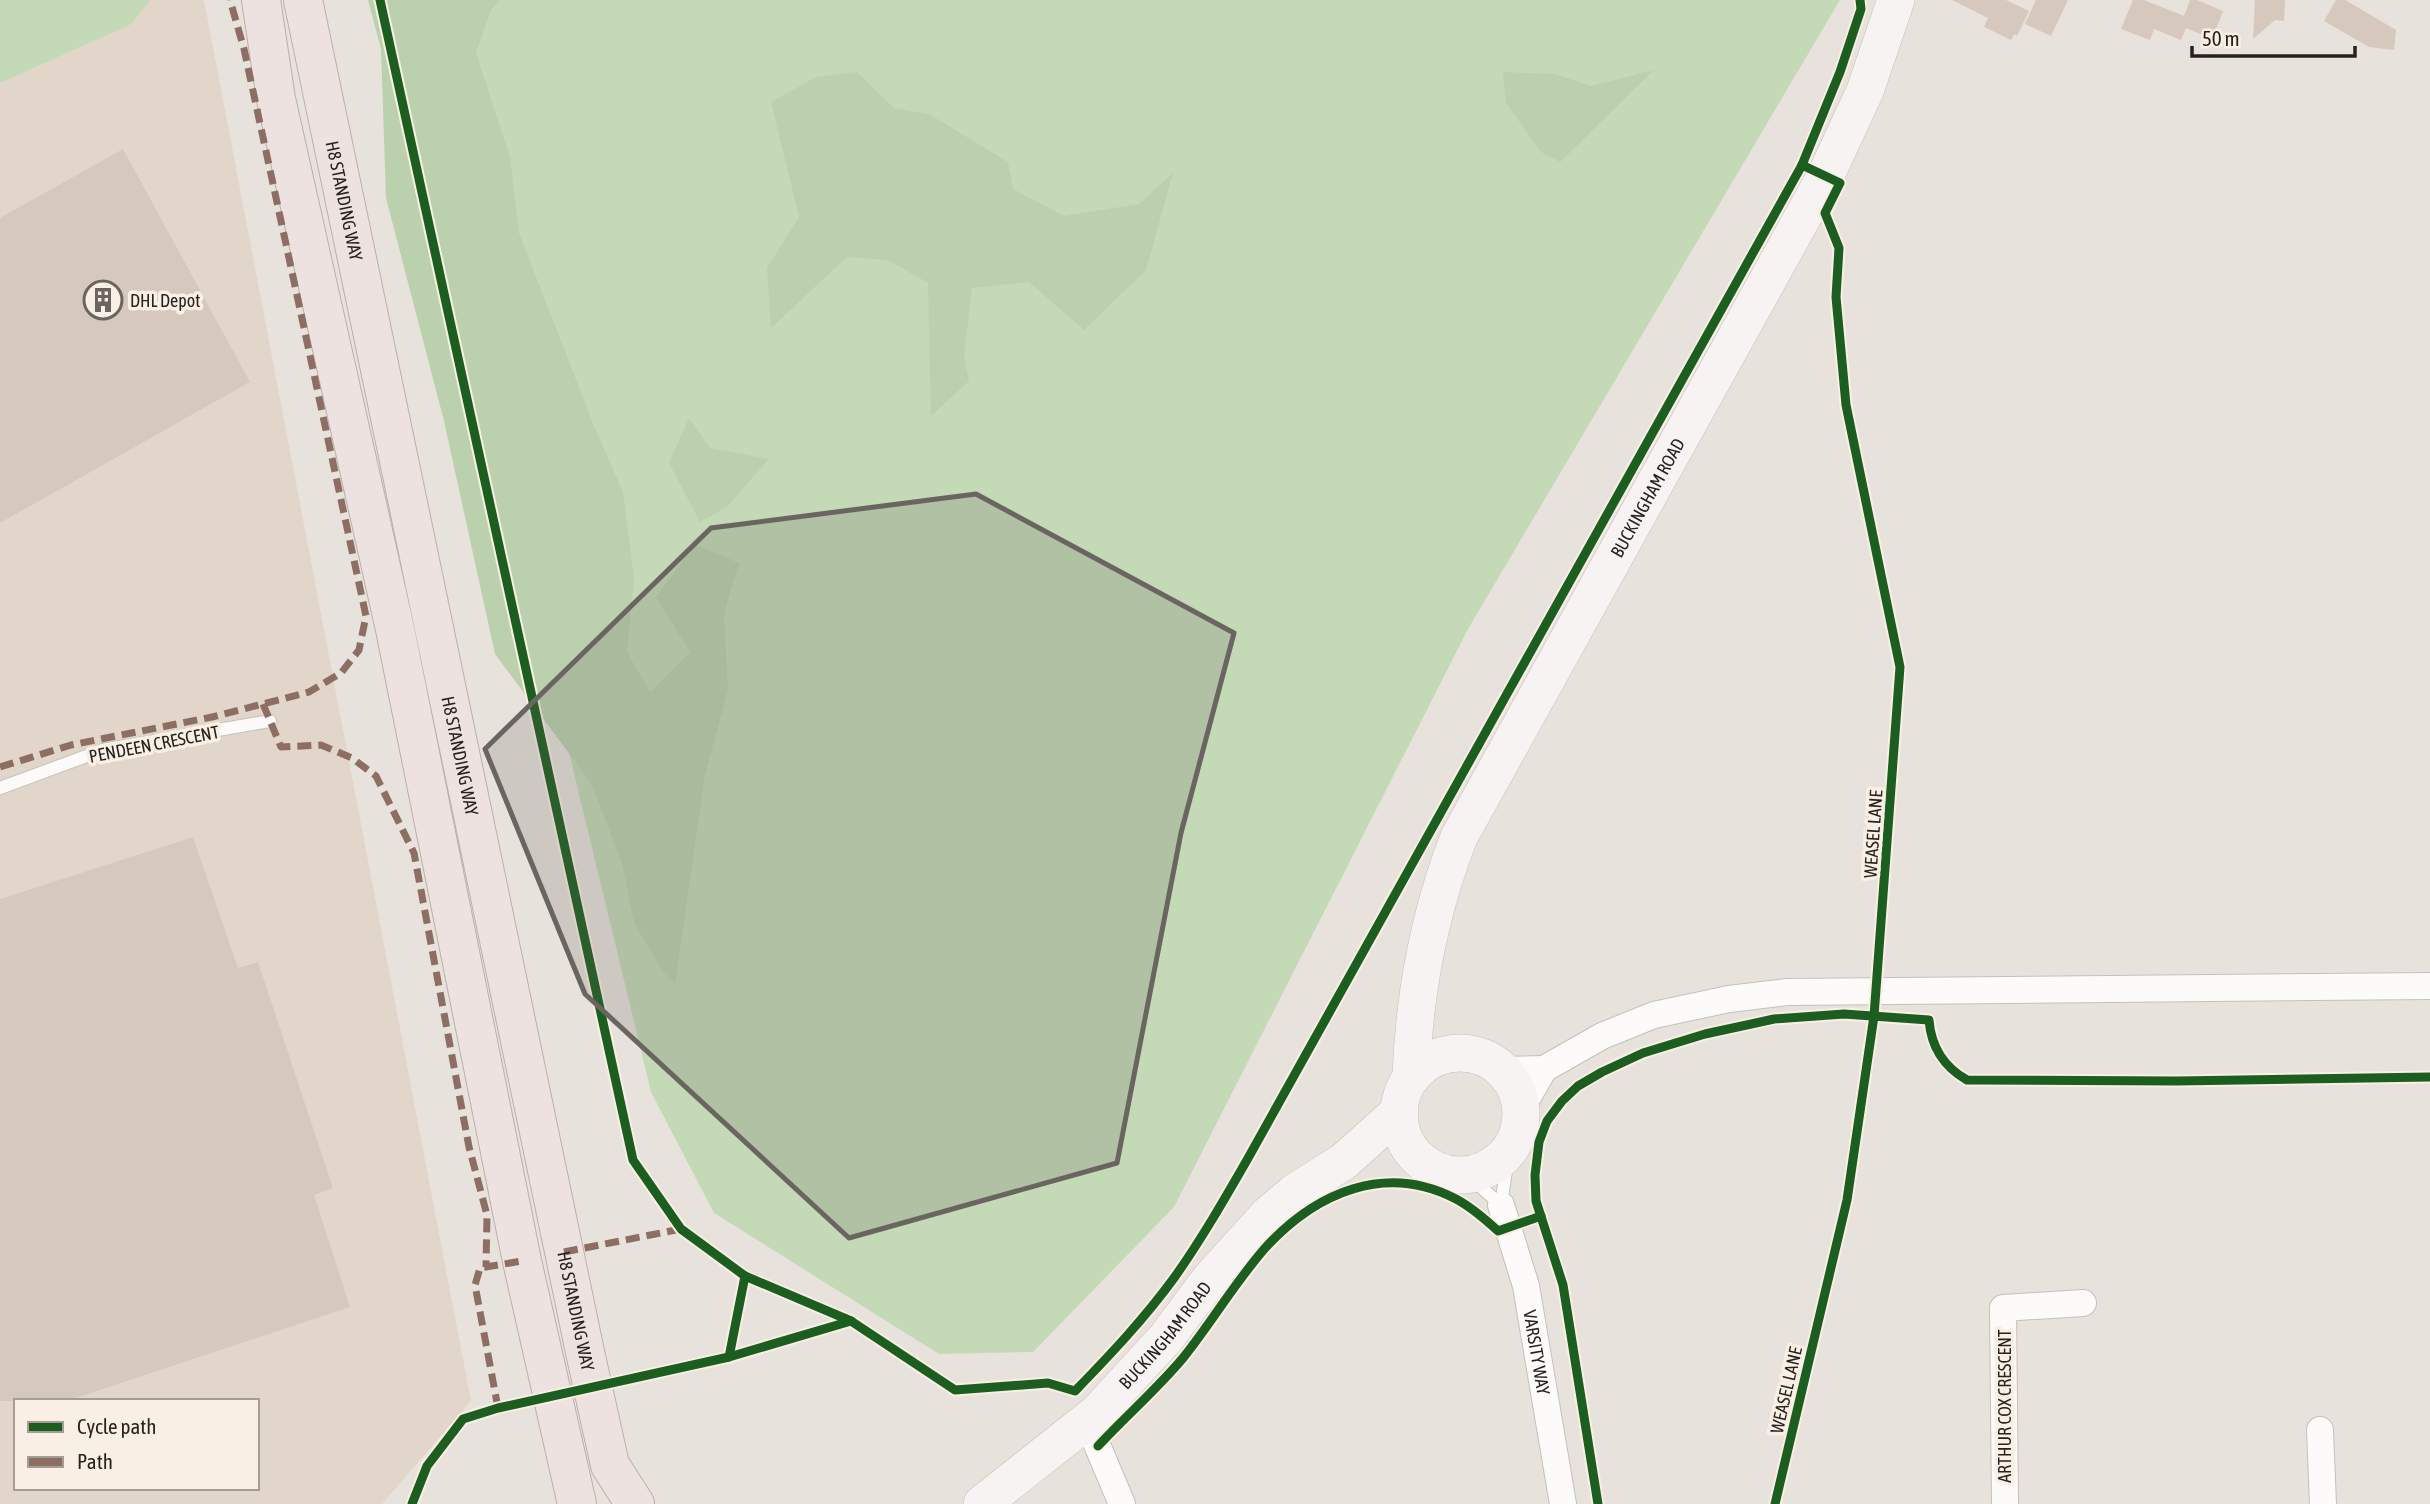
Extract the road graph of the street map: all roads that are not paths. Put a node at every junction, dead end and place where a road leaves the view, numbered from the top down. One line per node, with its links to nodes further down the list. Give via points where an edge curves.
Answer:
1 (261, 0): 21 (highway, via 275,99 395,629 519,1248)
2 (303, 0): 22 (highway, H8 STANDING WAY, via 585,1352 610,1465)
3 (1896, 0): 7 (main road, BUCKINGHAM ROAD, via 1866,91 1826,175 1460,837 1436,908)
4 (270, 721): 5 (lane, PENDEEN CRESCENT, via 103,750)
5 (0, 788)
6 (2430, 986): 9 (street, via 1787,992 1654,1016 1602,1035)
7 (1417, 1001): 8 (main road); 11 (main road, BUCKINGHAM ROAD)
8 (1462, 1053): 10 (main road, via 1477,1055); 11 (main road, via 1448,1054 1421,1067)
9 (1544, 1069): 10 (street); 12 (street)
10 (1502, 1070): 12 (main road, via 1515,1088)
11 (1406, 1094): 14 (main road, BUCKINGHAM ROAD); 15 (main road, via 1402,1133 1408,1147)
12 (1521, 1109): 13 (main road)
13 (1509, 1151): 16 (main road, via 1486,1169); 17 (lane)
14 (1343, 1162): 15 (main road); 19 (main road, BUCKINGHAM ROAD, via 1296,1192 1255,1228 1166,1338)
15 (1424, 1162): 16 (main road, via 1443,1173)
16 (1466, 1174): 17 (lane)
17 (1501, 1205): 25 (street, VARSITY WAY, via 1526,1286)
18 (2083, 1303): 26 (street, ARTHUR COX CRESCENT, via 2003,1308)
19 (1087, 1421): 23 (main road, BUCKINGHAM ROAD); 24 (street)
20 (2320, 1430): 27 (street)
21 (577, 1504)
22 (635, 1504)
23 (982, 1504)
24 (1122, 1504)
25 (1563, 1504)
26 (2005, 1504)
27 (2323, 1504)

